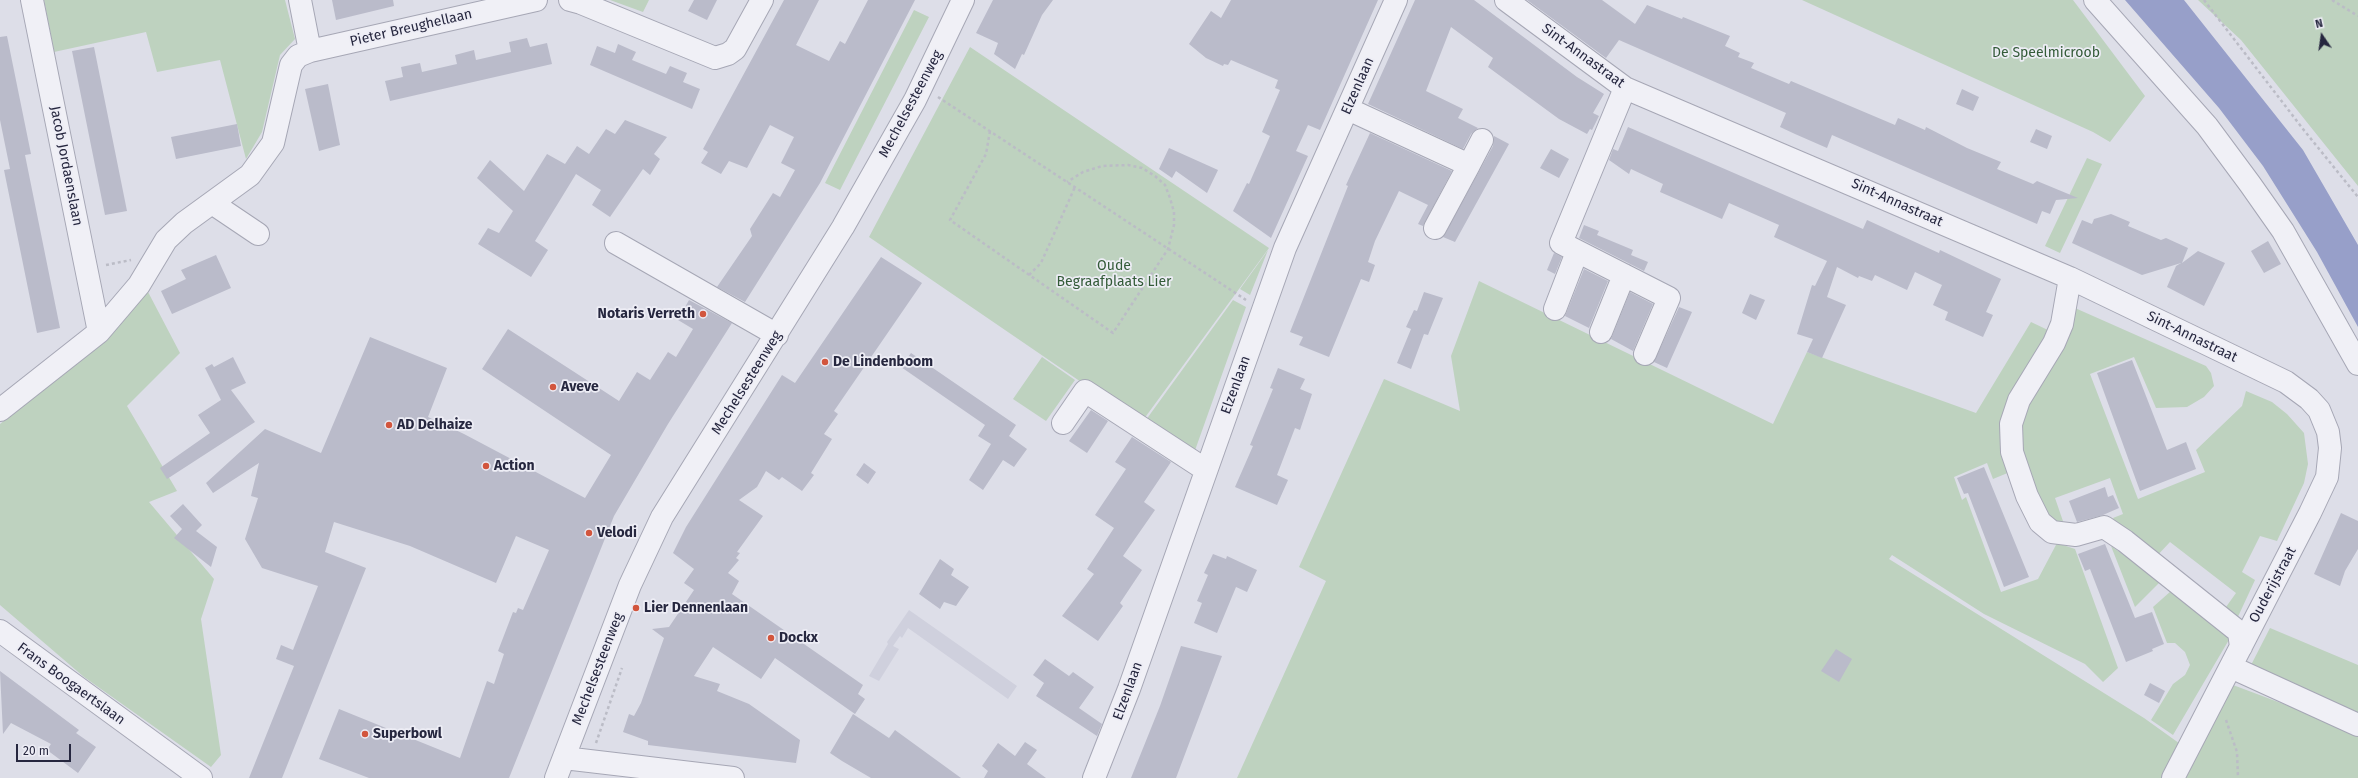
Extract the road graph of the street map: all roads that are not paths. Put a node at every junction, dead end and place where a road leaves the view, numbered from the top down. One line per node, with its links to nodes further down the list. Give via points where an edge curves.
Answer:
1 (32, 0): 23 (street, Jacob Jordaenslaan)
2 (300, 0): 10 (street)
3 (536, 0): 10 (street, Pieter Breughellaan)
4 (570, 0): 5 (street, via 715,58 735,49)
5 (762, 0)
6 (963, 0): 25 (street, Mechelsesteenweg, via 915,100 843,227)
7 (1396, 0): 12 (street, Elzenlaan)
8 (1506, 0): 11 (street, Sint-Annastraat)
9 (2095, 0): 27 (street, via 2192,109 2250,184 2283,231)
10 (310, 51): 15 (street, Pieter Breughellaan, via 298,56 291,66 273,143 250,175)
11 (1625, 88): 19 (street, via 1560,243); 21 (street, Sint-Annastraat)
12 (1348, 109): 14 (street); 31 (street, Elzenlaan, via 1285,248)
13 (1482, 140): 14 (street)
14 (1469, 165): 16 (street)
15 (212, 203): 17 (street); 23 (street, Pieter Breughellaan, via 166,240 139,285)
16 (1435, 228)
17 (258, 234)
18 (616, 243): 25 (street)
19 (1577, 252): 20 (street); 22 (street)
20 (1624, 275): 24 (street); 26 (street, via 1669,298)
21 (2070, 278): 28 (street, Sint-Annastraat); 33 (street, via 2062,324 2054,343 2018,400 2011,424 2012,452 2027,496 2040,522 2052,532 2076,535 2104,528 2125,541 2239,632)
22 (1555, 309)
23 (99, 332): 29 (street, Pieter Breughellaan)
24 (1601, 332)
25 (777, 335): 36 (street, Mechelsesteenweg, via 662,518 630,584)
26 (1645, 354)
27 (2358, 364)
28 (2299, 390): 33 (street, Ouderijstraat, via 2319,410 2328,432 2330,448 2327,477)
29 (0, 410)
30 (1063, 423): 31 (street, via 1085,391)
31 (1206, 470): 40 (street, Elzenlaan, via 1129,689)
32 (0, 631): 37 (street, Frans Boogaertslaan)
33 (2241, 647): 34 (street, Ouderijstraat)
34 (2231, 667): 35 (street); 41 (street, Ouderijstraat)
35 (2358, 725)
36 (564, 758): 38 (street, Mechelsesteenweg); 39 (street)
37 (201, 778)
38 (556, 778)
39 (733, 778)
40 (1094, 778)
41 (2173, 778)

